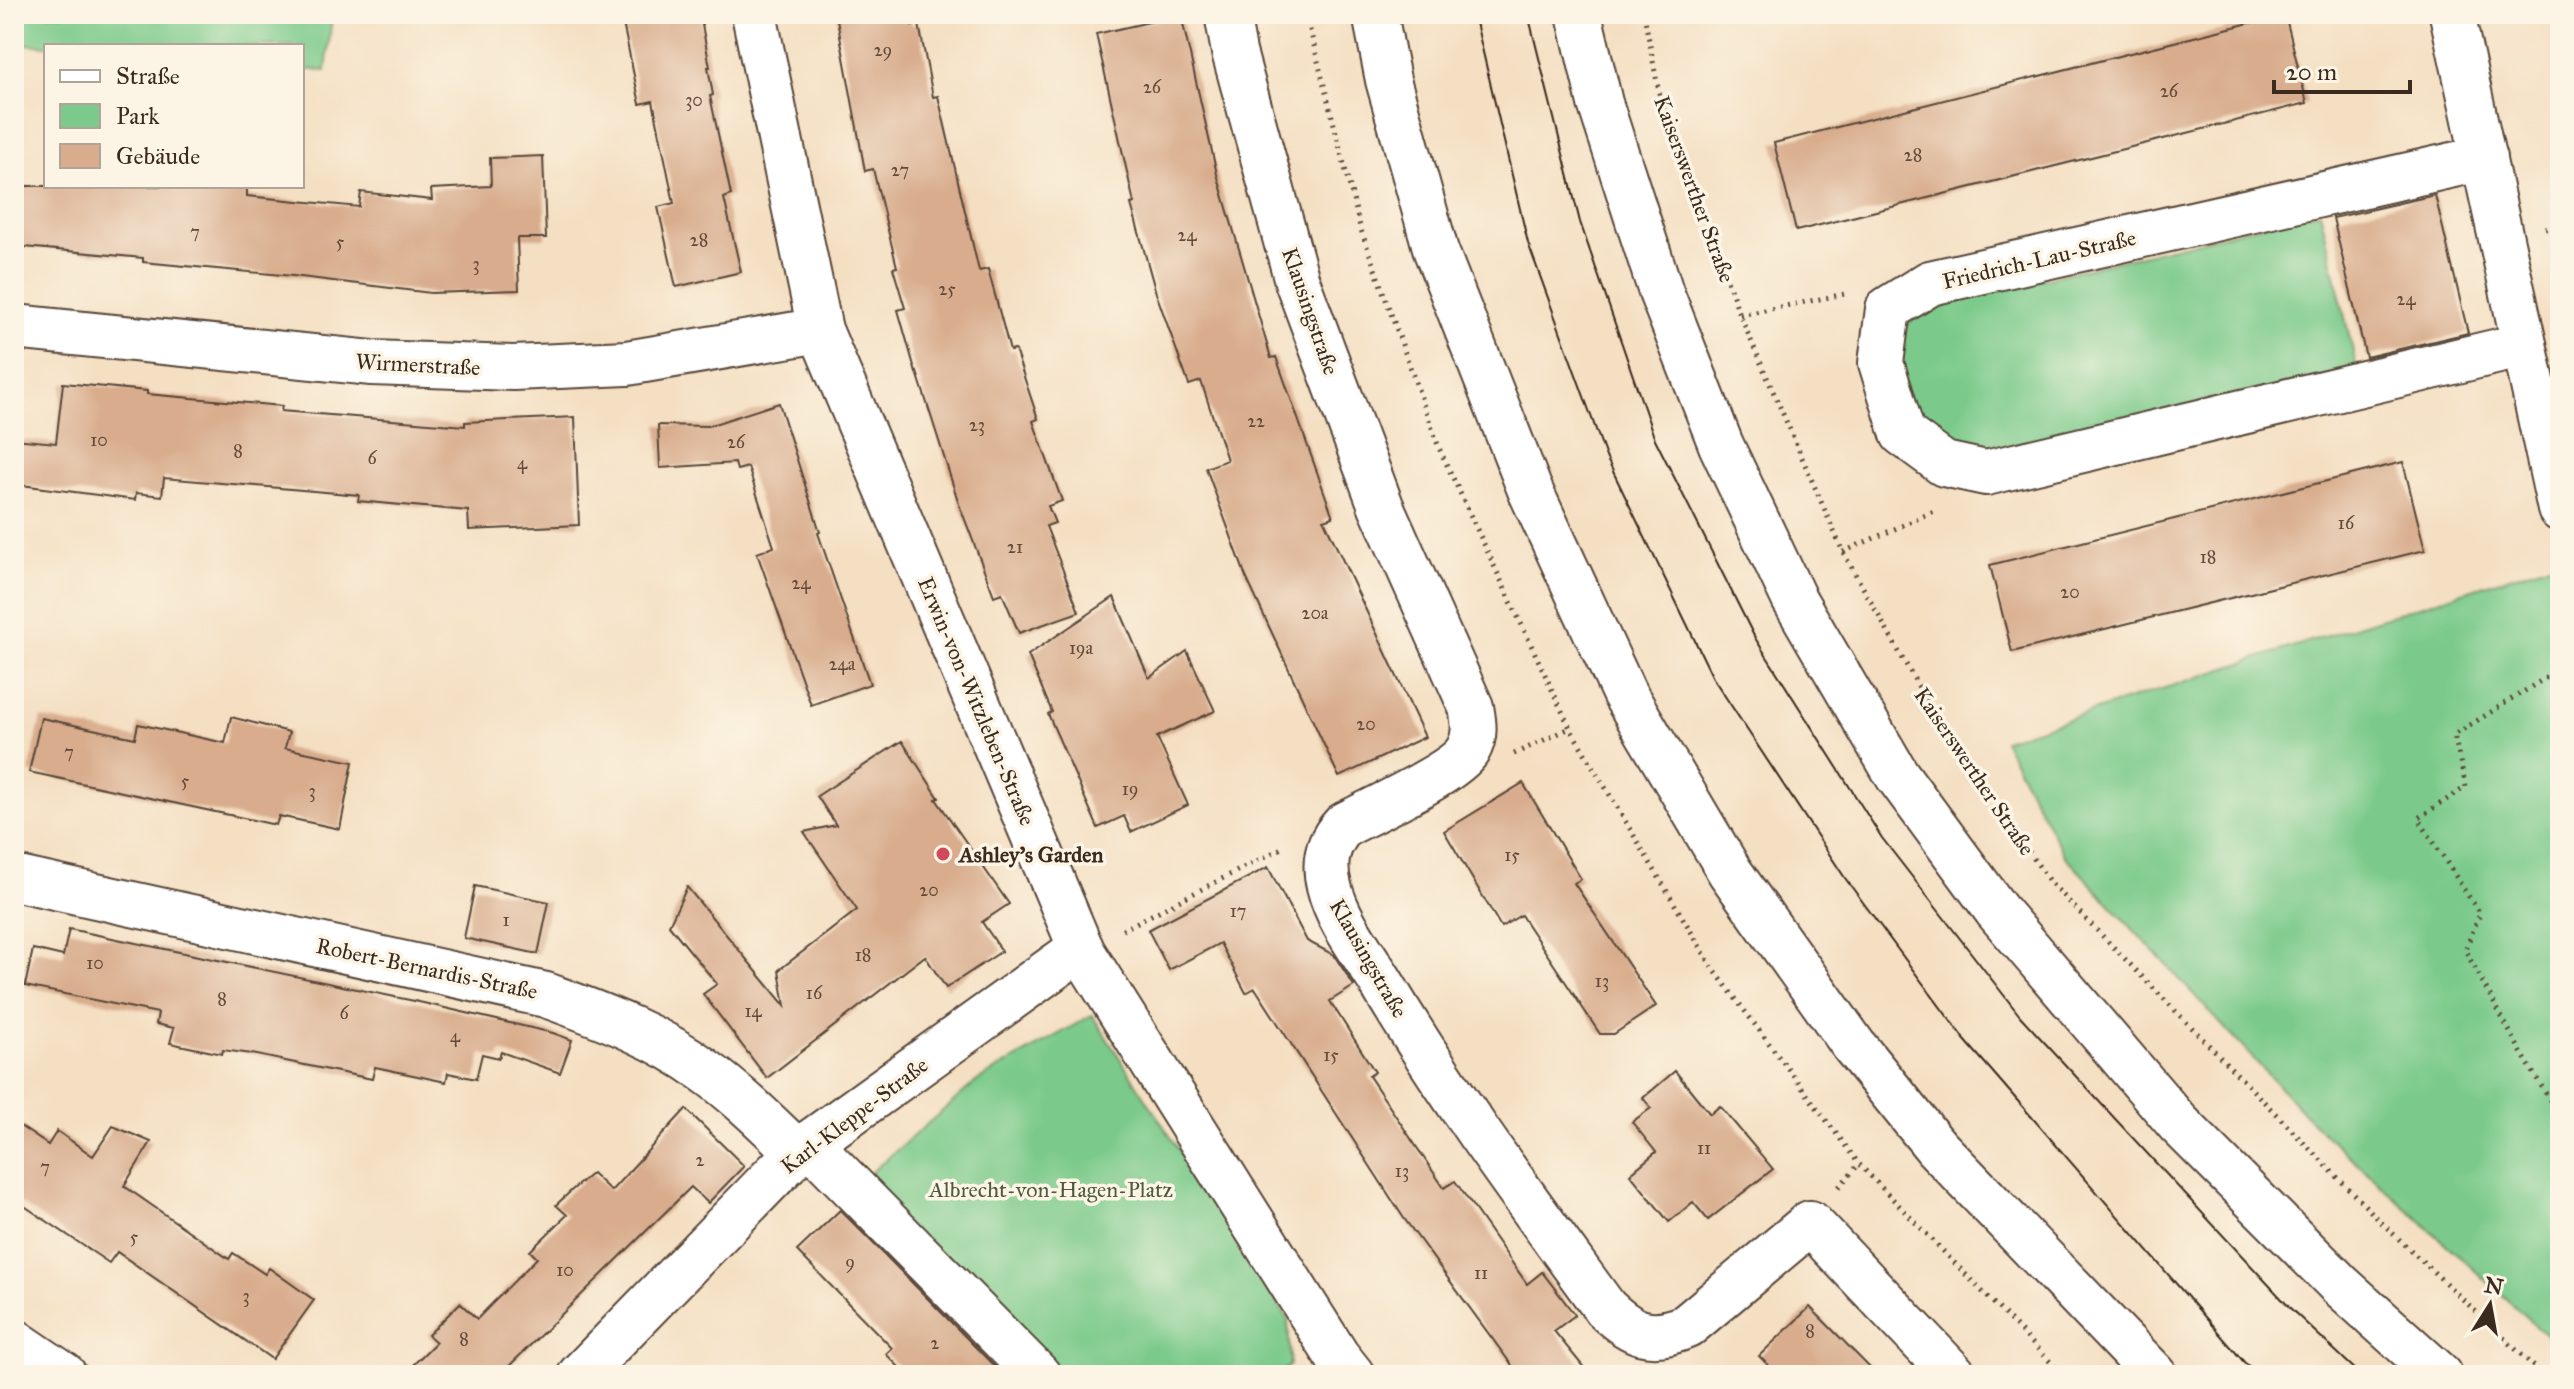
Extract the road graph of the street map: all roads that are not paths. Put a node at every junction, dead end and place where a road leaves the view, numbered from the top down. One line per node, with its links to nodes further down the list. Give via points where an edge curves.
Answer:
1 (754, 14): 8 (street, Erwin-von-Witzleben-Straße)
2 (1227, 14): 20 (street, Klausingstraße, via 1297,281 1381,506 1471,707 1475,730 1468,751 1453,766 1344,825 1333,837 1325,865 1336,908 1468,1119 1617,1320 1648,1335 1687,1326 1810,1223)
3 (1375, 14): 21 (street, via 1436,251 1530,490 1624,693 1730,872 1854,1046 1936,1147)
4 (1579, 14): 22 (street, via 1600,103 1651,263 1721,445 1794,599 1897,775 1997,911 2178,1123 2340,1285)
5 (2452, 14): 6 (street)
6 (2484, 158): 9 (street); 9 (street, Friedrich-Lau-Straße, via 1930,283 1888,309 1881,363 1903,434 1944,464 1986,473)
7 (14, 327): 8 (street, Wirmerstraße, via 372,363 513,368 627,363)
8 (820, 330): 13 (street, Erwin-von-Witzleben-Straße)
9 (2524, 345): 10 (street)
10 (2547, 387): 11 (street)
11 (2560, 509)
12 (14, 878): 14 (street, Robert-Bernardis-Straße, via 546,995 661,1043)
13 (1081, 950): 14 (street, Karl-Kleppe-Straße); 16 (street, Erwin-von-Witzleben-Straße)
14 (803, 1148): 18 (street, Karl-Kleppe-Straße); 19 (street)
15 (14, 1341): 17 (street)
16 (1334, 1369)
17 (64, 1375)
18 (580, 1375)
19 (1038, 1375)
20 (1954, 1375)
21 (2155, 1375)
22 (2440, 1375)

